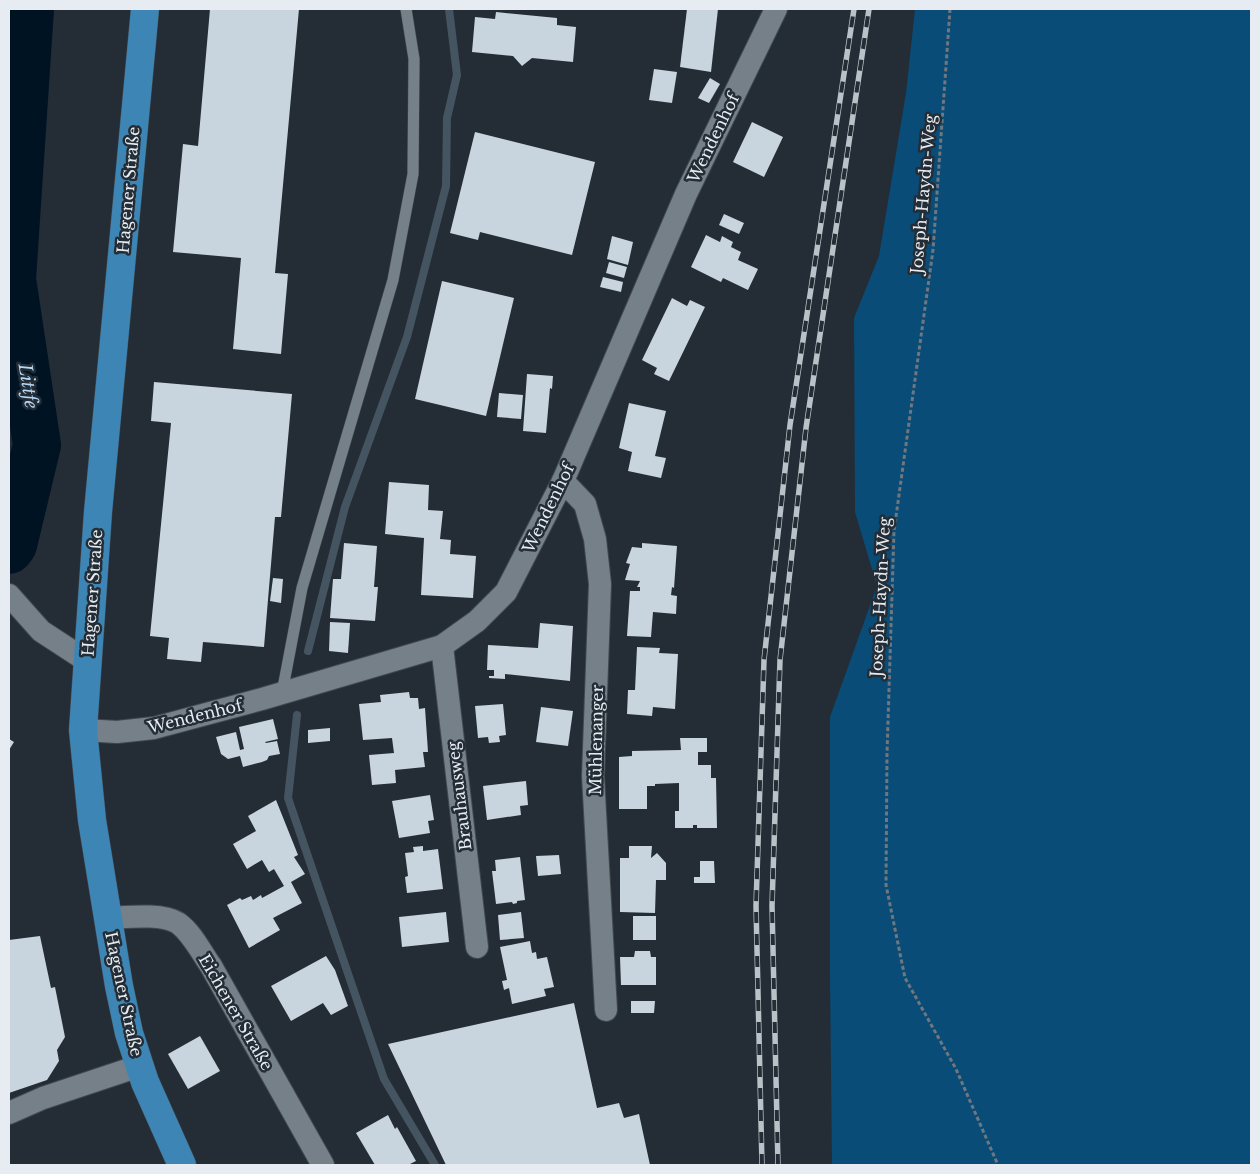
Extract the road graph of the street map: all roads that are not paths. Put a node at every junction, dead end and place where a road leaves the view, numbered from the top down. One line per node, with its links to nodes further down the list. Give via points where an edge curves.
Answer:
1 (145, 9): 7 (main road, Hagener Straße)
2 (406, 9): 8 (lane, via 414,59 413,174 393,280 302,588)
3 (776, 9): 4 (street, Wendenhof, via 686,194)
4 (563, 481): 6 (street, Wendenhof, via 506,592 477,620); 12 (street, Mühlenanger, via 585,504 595,539 600,584 594,776)
5 (9, 595): 7 (street, via 41,631)
6 (442, 646): 8 (street, Wendenhof); 11 (street, Brauhausweg)
7 (87, 661): 9 (main road, Hagener Straße)
8 (282, 693): 9 (street, Wendenhof, via 154,728 116,732)
9 (83, 730): 10 (main road, Hagener Straße, via 92,820)
10 (109, 918): 13 (main road, Hagener Straße, via 119,986); 16 (street, Eichener Straße, via 168,918 192,938)
11 (477, 947)
12 (606, 1010)
13 (139, 1066): 14 (street, via 43,1098); 15 (main road, Hagener Straße)
14 (9, 1114)
15 (182, 1165)
16 (323, 1165)

